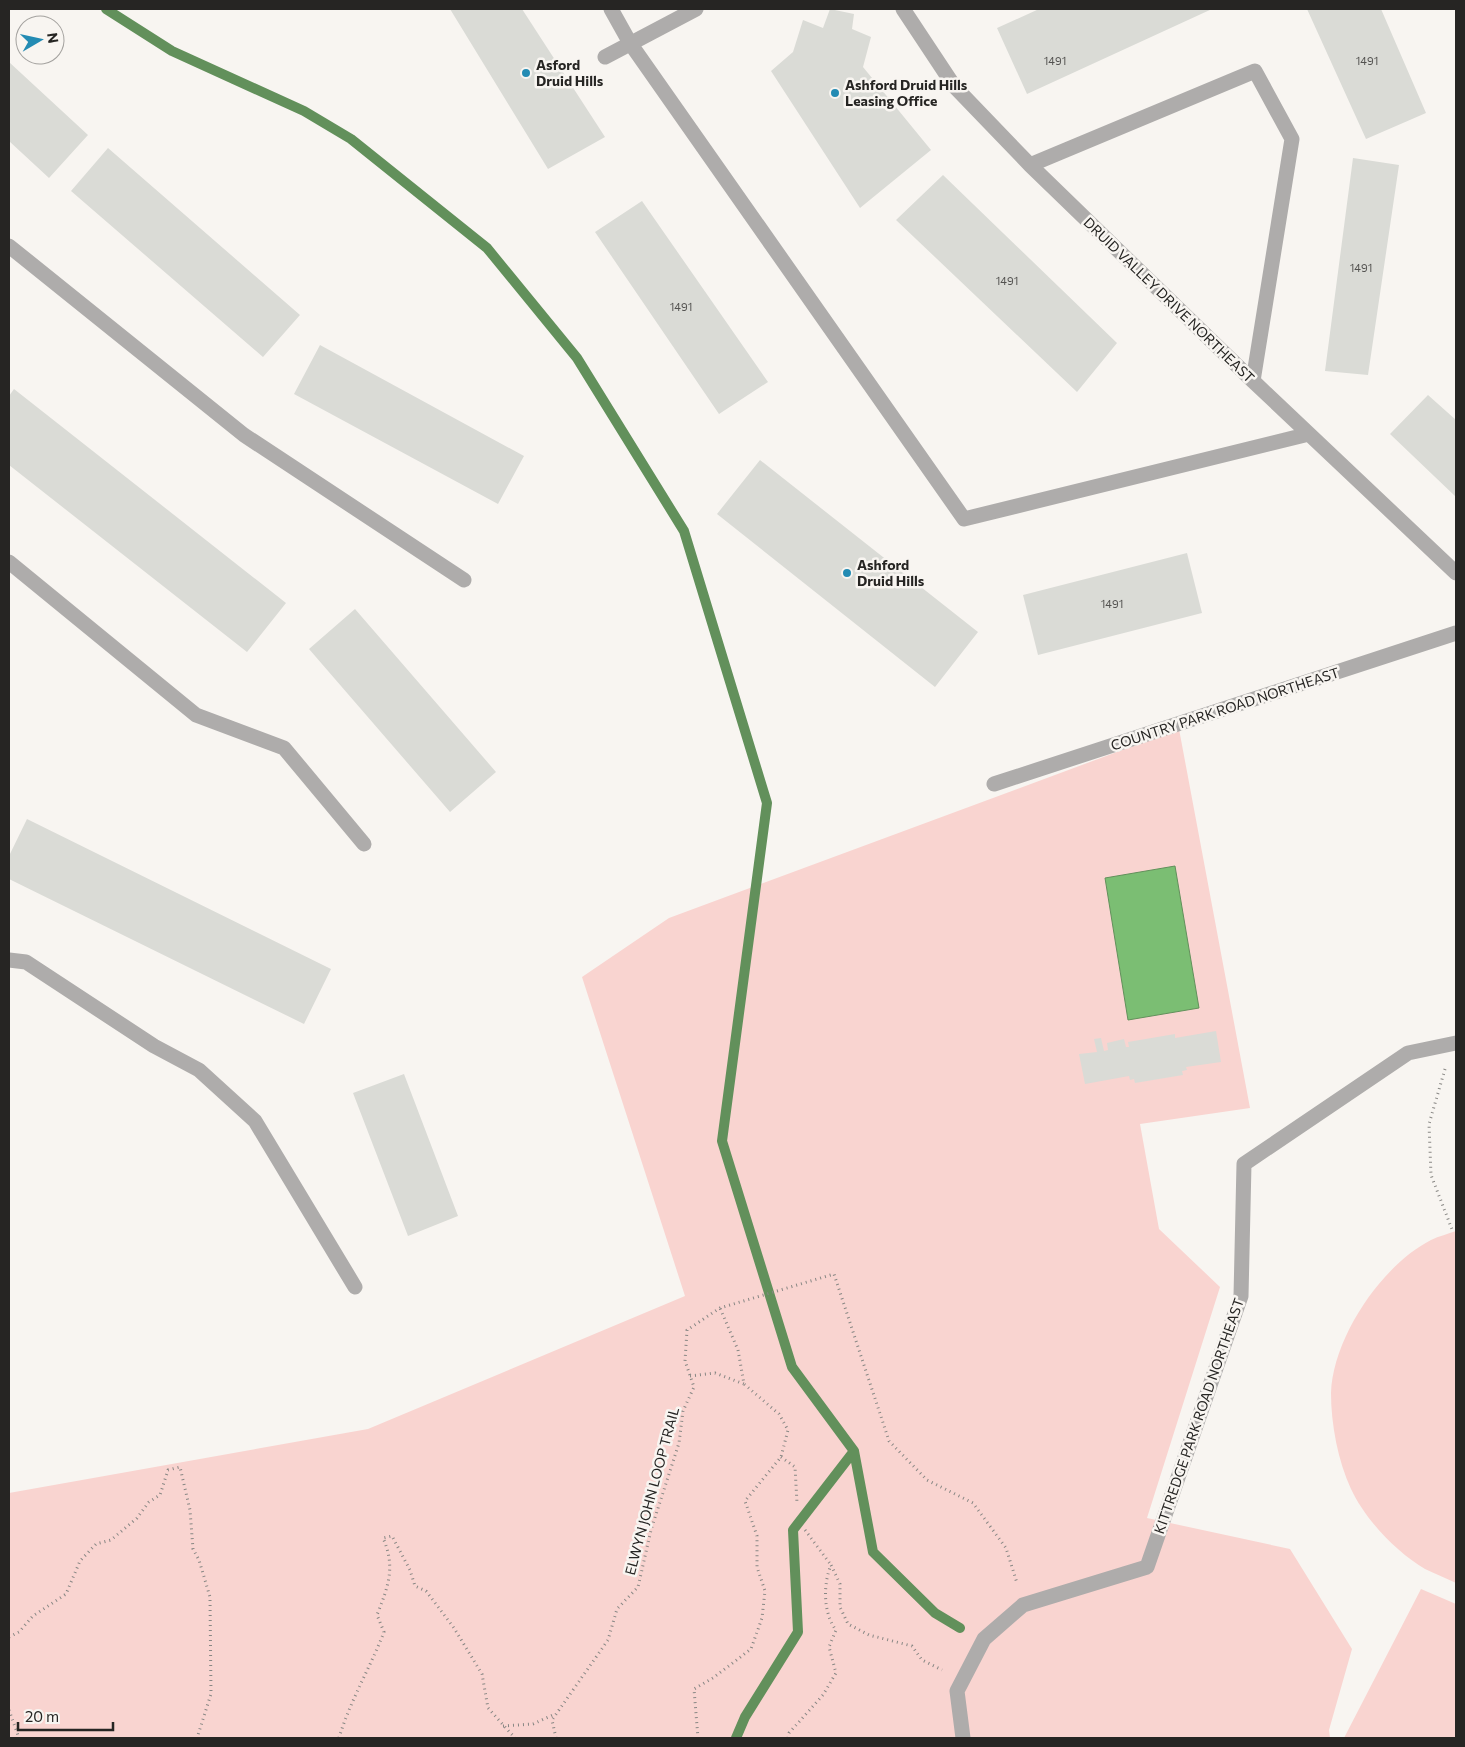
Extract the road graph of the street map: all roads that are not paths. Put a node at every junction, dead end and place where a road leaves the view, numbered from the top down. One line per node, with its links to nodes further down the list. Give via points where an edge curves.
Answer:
1 (610, 9): 4 (street)
2 (696, 9): 4 (street)
3 (903, 9): 6 (street, DRUID VALLEY DRIVE NORTHEAST, via 954,86)
4 (630, 44): 5 (street); 9 (street, via 964,519)
5 (605, 57)
6 (1030, 165): 8 (street, DRUID VALLEY DRIVE NORTHEAST); 8 (street, via 1255,71 1292,139)
7 (9, 246): 12 (street, via 244,435)
8 (1252, 381): 9 (street, DRUID VALLEY DRIVE NORTHEAST)
9 (1309, 434): 11 (street, DRUID VALLEY DRIVE NORTHEAST)
10 (9, 562): 15 (street, via 196,715 284,748)
11 (1456, 573)
12 (464, 580)
13 (1456, 633): 14 (street, COUNTRY PARK ROAD NORTHEAST)
14 (994, 784)
15 (364, 844)
16 (9, 960): 18 (street, via 26,962 154,1046 199,1070 255,1121)
17 (1452, 1044): 19 (street, KITTREDGE PARK ROAD NORTHEAST, via 1408,1053 1244,1164 1241,1296 1147,1566 1023,1605 984,1639 957,1691)
18 (355, 1287)
19 (963, 1738)

